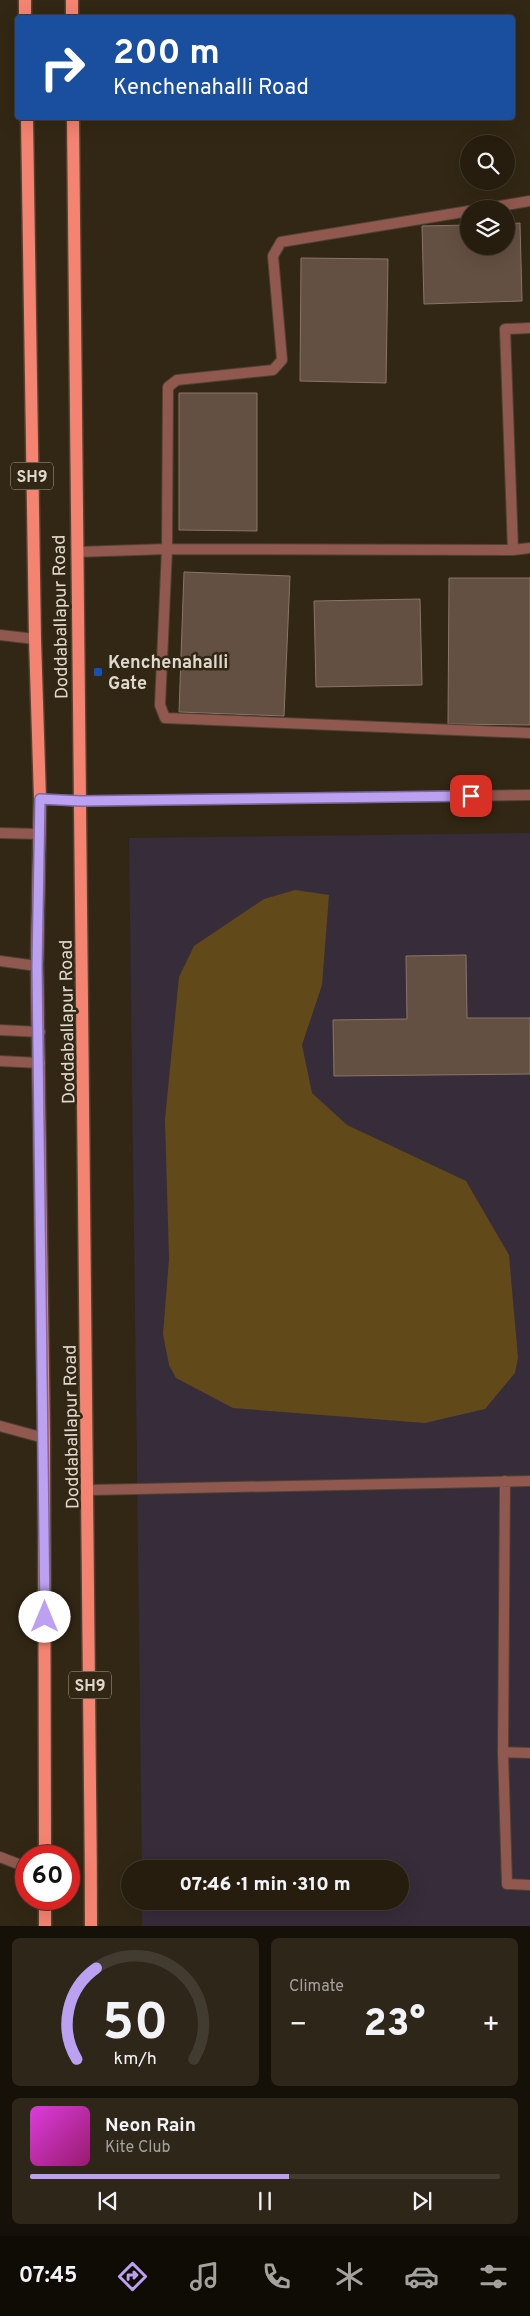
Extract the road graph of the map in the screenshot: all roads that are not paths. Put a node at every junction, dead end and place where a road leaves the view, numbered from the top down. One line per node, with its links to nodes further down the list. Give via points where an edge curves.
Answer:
1 (25, 0): 3 (main road)
2 (72, 0): 4 (main road)
3 (25, 15)
4 (72, 15)
5 (27, 120): 16 (main road, Doddaballapur Road / SH9)
6 (73, 120): 14 (main road, Doddaballapur Road / SH9)
7 (530, 200): 8 (street)
8 (515, 203)
9 (460, 212): 12 (street, via 282,242 273,256 282,360 273,370 177,380 168,387)
10 (530, 328): 13 (street, via 505,329)
11 (530, 548): 13 (street)
12 (167, 549): 13 (street); 14 (street); 17 (street, via 160,705 165,718)
13 (513, 550)
14 (77, 552): 20 (main road, Doddaballapur Road / SH9)
15 (0, 635): 16 (street)
16 (35, 639): 19 (main road, Doddaballapur Road / SH9)
17 (530, 733)
18 (530, 795): 20 (street)
19 (40, 799): 20 (street); 22 (main road, Doddaballapur Road / SH9)
20 (81, 801): 33 (main road, Doddaballapur Road / SH9)
21 (0, 833): 22 (street)
22 (40, 834): 24 (main road, Doddaballapur Road / SH9)
23 (0, 961): 24 (street)
24 (37, 966): 26 (main road, Doddaballapur Road / SH9)
25 (0, 1030): 26 (street)
26 (40, 1032): 28 (main road, Doddaballapur Road / SH9)
27 (0, 1061): 28 (street)
28 (40, 1063): 30 (main road, Doddaballapur Road / SH9)
29 (0, 1426): 30 (street)
30 (44, 1438): 36 (main road, Doddaballapur Road / SH9)
31 (505, 1481): 32 (street); 33 (street); 34 (street)
32 (530, 1481)
33 (90, 1490): 42 (main road, Doddaballapur Road / SH9)
34 (503, 1752): 35 (street); 39 (street, via 507,1884)
35 (530, 1753)
36 (45, 1845)
37 (0, 1857): 38 (street)
38 (15, 1863)
39 (530, 1885)
40 (46, 1910): 41 (main road)
41 (46, 1926)
42 (91, 1926)

